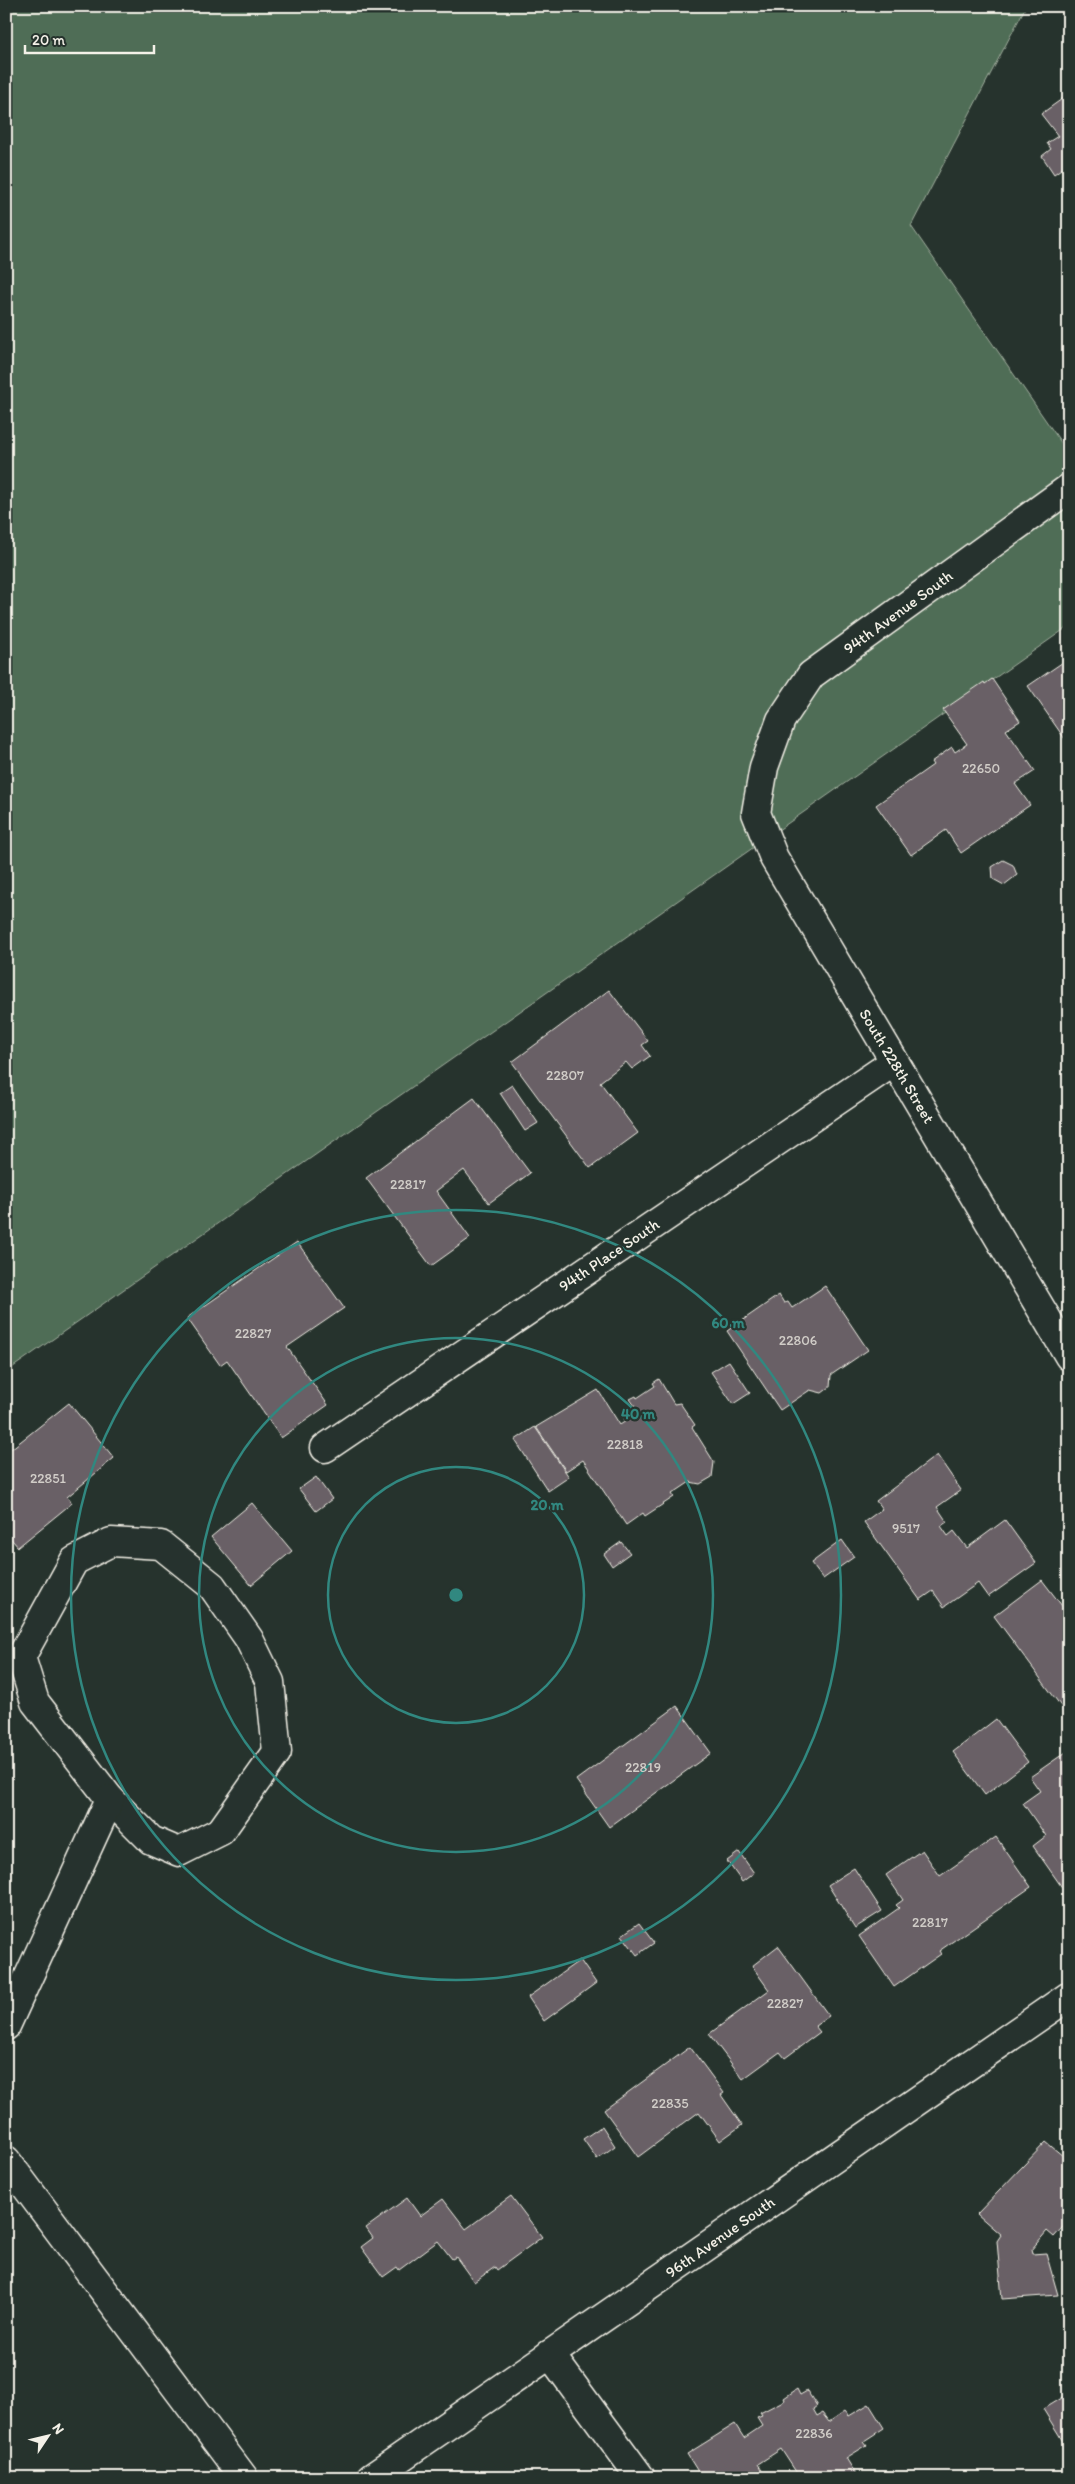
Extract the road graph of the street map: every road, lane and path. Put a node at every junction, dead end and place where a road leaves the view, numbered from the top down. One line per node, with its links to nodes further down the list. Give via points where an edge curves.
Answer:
1 (1069, 488): 2 (street, 94th Avenue South, via 811,675 781,720)
2 (764, 767): 3 (street, South 228th Street, via 756,813 774,858)
3 (894, 1062): 4 (street, South 228th Street); 5 (street, 94th Place South)
4 (1069, 1356)
5 (325, 1448)
6 (110, 1799): 6 (street, via 151,1840 179,1852 221,1831 277,1752 270,1682 249,1639 212,1586 161,1545 111,1542 74,1562 21,1657 34,1702); 8 (street)
7 (1069, 1996): 10 (street, 96th Avenue South)
8 (6, 2026)
9 (6, 2160): 11 (street)
10 (550, 2354): 12 (street, 96th Avenue South); 13 (street)
11 (244, 2478)
12 (371, 2478)
13 (642, 2478)

